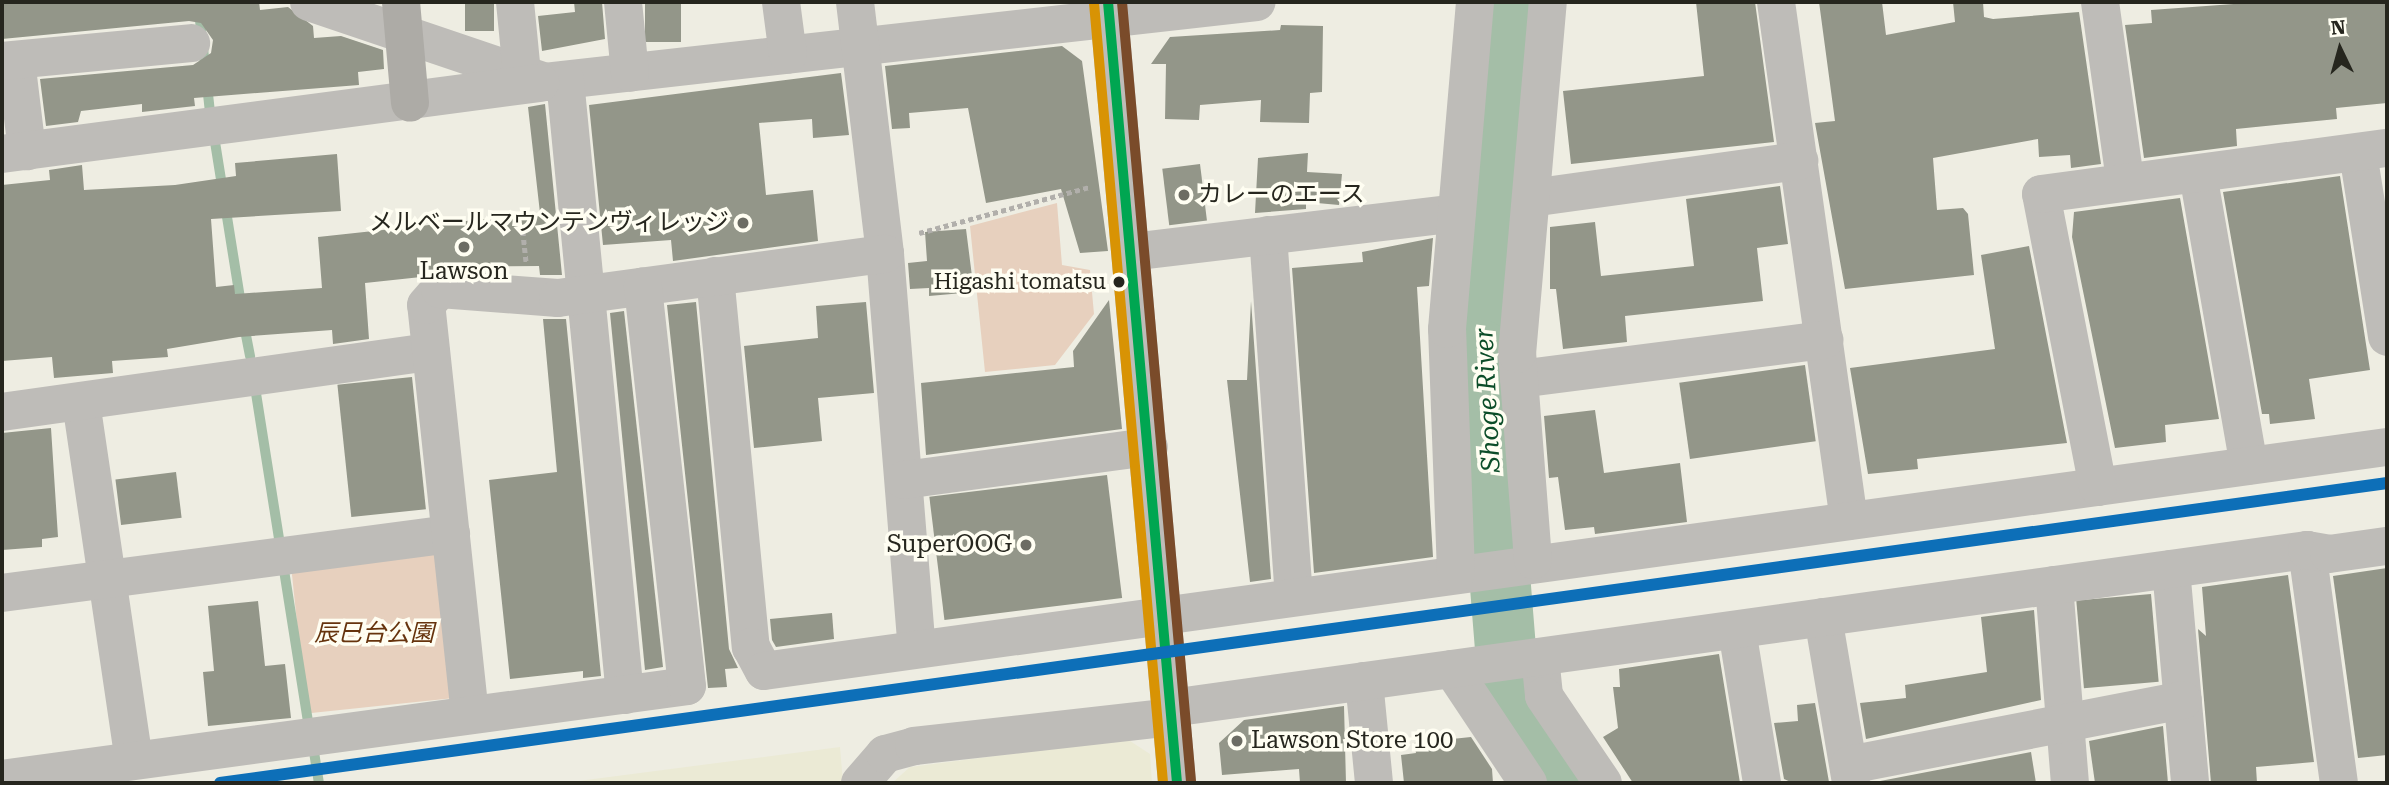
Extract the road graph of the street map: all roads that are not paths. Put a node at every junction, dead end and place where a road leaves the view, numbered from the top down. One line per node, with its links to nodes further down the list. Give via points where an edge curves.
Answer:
1 (309, 2): 12 (street)
2 (515, 2): 18 (street)
3 (623, 2): 17 (street)
4 (781, 2): 15 (street)
5 (855, 2): 14 (street)
6 (1258, 2): 11 (street)
7 (1475, 2): 26 (street)
8 (1548, 2): 25 (street)
9 (1776, 2): 22 (street)
10 (2100, 2): 24 (street)
11 (1108, 9): 14 (street); 28 (street)
12 (401, 18): 18 (street); 19 (main road)
13 (191, 43): 16 (street)
14 (862, 48): 15 (street); 29 (street)
15 (788, 55): 17 (street)
16 (9, 61): 21 (street)
17 (630, 73): 18 (street)
18 (544, 79): 19 (street); 32 (street)
19 (410, 103): 21 (street)
20 (2373, 151): 23 (street); 33 (street)
21 (15, 153)
22 (1799, 161): 25 (street); 34 (street)
23 (2197, 174): 24 (street); 41 (street)
24 (2125, 180): 43 (street, via 2041,194)
25 (1531, 198): 36 (street)
26 (1457, 213): 27 (street); 50 (street, via 1447,329)
27 (1268, 235): 28 (street); 54 (street)
28 (1131, 252): 39 (street)
29 (885, 254): 30 (street); 42 (street)
30 (715, 276): 31 (street); 58 (street, via 751,647 764,671)
31 (643, 286): 32 (street); 62 (street, via 688,686)
32 (585, 294): 35 (street, via 440,289 426,305); 62 (street)
33 (2387, 337)
34 (1825, 340): 36 (street); 44 (street)
35 (431, 352): 37 (street); 45 (street)
36 (1519, 379): 48 (street)
37 (80, 401): 38 (street); 51 (street)
38 (2, 412)
39 (1149, 447): 42 (street); 55 (street)
40 (2387, 447): 41 (street)
41 (2249, 466): 43 (street)
42 (904, 480): 58 (street)
43 (2098, 487): 44 (street)
44 (1849, 521): 48 (street)
45 (451, 534): 51 (street); 65 (street)
46 (2387, 546): 47 (street, via 2329,554)
47 (2307, 550): 49 (street); 78 (street)
48 (1526, 561): 50 (street)
49 (2171, 569): 52 (street); 63 (street)
50 (1465, 572): 54 (street)
51 (109, 578): 53 (street); 67 (street)
52 (2053, 585): 56 (street); 66 (street)
53 (2, 593)
54 (1294, 596): 55 (street)
55 (1165, 616): 58 (street); 64 (street)
56 (1823, 617): 57 (street); 68 (street)
57 (1737, 629): 59 (street); 75 (street)
58 (917, 648)
59 (1535, 658): 60 (street); 74 (street, via 1544,696)
60 (1465, 667): 61 (street); 73 (street)
61 (1364, 681): 64 (street); 72 (street)
62 (625, 695): 65 (street)
63 (2183, 700): 66 (street); 77 (street)
64 (1171, 713): 70 (street, via 914,746 885,754); 71 (street)
65 (470, 715): 67 (street)
66 (2065, 726): 68 (street); 76 (street)
67 (134, 760): 69 (street)
68 (1850, 774)
69 (2, 779)
70 (860, 783)
71 (1177, 783)
72 (1374, 783)
73 (1528, 783)
74 (1603, 783)
75 (1762, 783)
76 (2070, 783)
77 (2190, 783)
78 (2339, 783)

